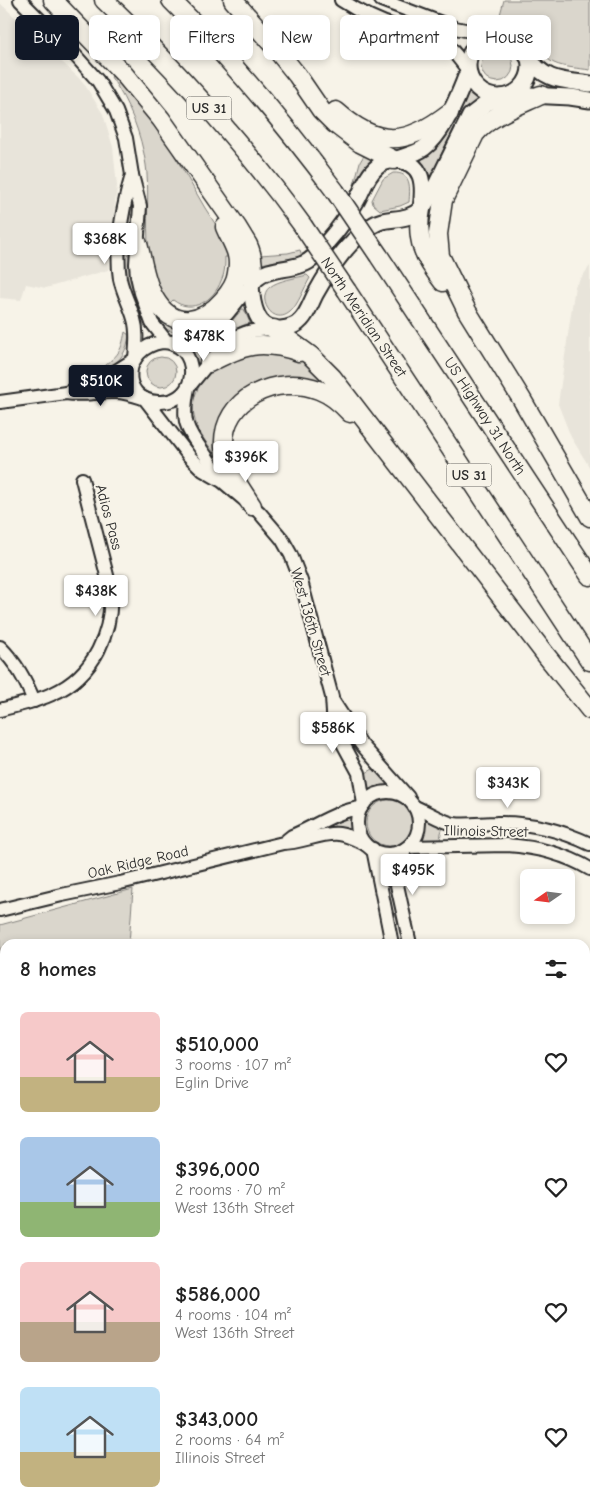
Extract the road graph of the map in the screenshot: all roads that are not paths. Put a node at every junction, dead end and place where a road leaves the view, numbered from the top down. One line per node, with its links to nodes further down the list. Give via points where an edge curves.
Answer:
1 (20, 0): 20 (street, via 74,54 106,92 124,133)
2 (53, 0): 21 (highway, via 137,90)
3 (104, 0): 42 (highway, North Meridian Street / US 31, bridge, via 202,99 251,156 303,226)
4 (170, 0): 40 (highway, US Highway 31 North / US 31, bridge, via 270,106 335,191)
5 (233, 0): 13 (highway)
6 (340, 0): 12 (street, via 396,27 444,42)
7 (381, 0): 8 (street)
8 (467, 30)
9 (469, 60): 12 (main road)
10 (528, 60): 16 (main road, via 526,81 521,88)
11 (531, 60): 14 (main road, via 547,75)
12 (468, 71): 16 (main road, via 476,88 484,94); 18 (main road)
13 (297, 75): 18 (highway, via 345,119 380,137 412,135); 19 (highway, via 321,110 340,129)
14 (590, 84)
15 (540, 95): 16 (main road); 17 (main road); 25 (highway, via 479,129 443,200 438,234 440,256)
16 (504, 97): 22 (main road, via 487,103 470,116)
17 (590, 100)
18 (449, 113): 19 (main road, via 432,141)
19 (395, 160): 22 (main road, via 410,164 420,174 423,186); 24 (main road, via 382,163 372,171 338,229 312,259 301,265 266,272)
20 (132, 175): 23 (street, via 140,206); 29 (street, via 124,202 119,257 122,287 136,328)
21 (213, 193): 23 (highway, via 236,248 238,273 227,296 210,313 190,321 169,315 154,298); 24 (highway, via 249,248 254,265)
22 (421, 209): 25 (highway, via 419,236 426,257); 26 (main road, via 404,218 377,223 363,232 325,277 303,318 293,326)
23 (138, 244): 27 (street, via 136,264 141,293 152,323)
24 (252, 284): 26 (main road, via 255,311 262,323); 27 (street, via 206,335)
25 (467, 311): 39 (highway)
26 (273, 329): 28 (highway); 30 (street, via 238,336)
27 (167, 342): 29 (street, via 150,344); 31 (street, via 180,348 188,359)
28 (311, 356): 30 (highway, via 260,344 241,348); 35 (highway, via 332,377)
29 (135, 358): 32 (street, via 108,376); 33 (street, via 131,380 137,394)
30 (209, 363): 31 (street)
31 (189, 387): 33 (street, via 166,402); 37 (street, West 136th Street, via 185,408 188,430)
32 (66, 393): 33 (street, via 116,392); 34 (street)
33 (144, 399): 37 (street, West 136th Street, via 189,456 203,470)
34 (0, 402)
35 (388, 450): 38 (highway, via 336,399 320,390 288,385 259,391 234,412 224,440 228,465); 46 (highway)
36 (82, 480): 44 (street, Adios Pass, via 110,587 108,627 91,664 72,682)
37 (222, 481): 38 (street, West 136th Street)
38 (252, 506): 43 (street, West 136th Street, via 277,533 294,561)
39 (590, 517)
40 (590, 576)
41 (0, 647): 44 (street, via 16,664)
42 (590, 661)
43 (333, 700): 47 (street, West 136th Street, via 361,744); 48 (street, West 136th Street, via 336,727 360,779)
44 (34, 701): 45 (street, Adios Pass)
45 (0, 710)
46 (590, 710)
47 (413, 804): 48 (street, via 397,792 385,792 374,795); 50 (street, Illinois Street, via 453,824 496,822 528,825 554,830); 52 (street, via 420,819 416,838)
48 (362, 806): 49 (street, Oak Ridge Road, via 342,812); 51 (street, via 357,823)
49 (282, 843): 51 (street, Oak Ridge Road, via 333,833); 54 (street, Oak Ridge Road)
50 (590, 844)
51 (369, 846): 52 (street, via 388,854); 55 (street)
52 (407, 848): 53 (street, Illinois Street, via 523,846 560,855); 56 (street, via 397,885)
53 (590, 869)
54 (0, 910)
55 (391, 939)
56 (409, 939)

